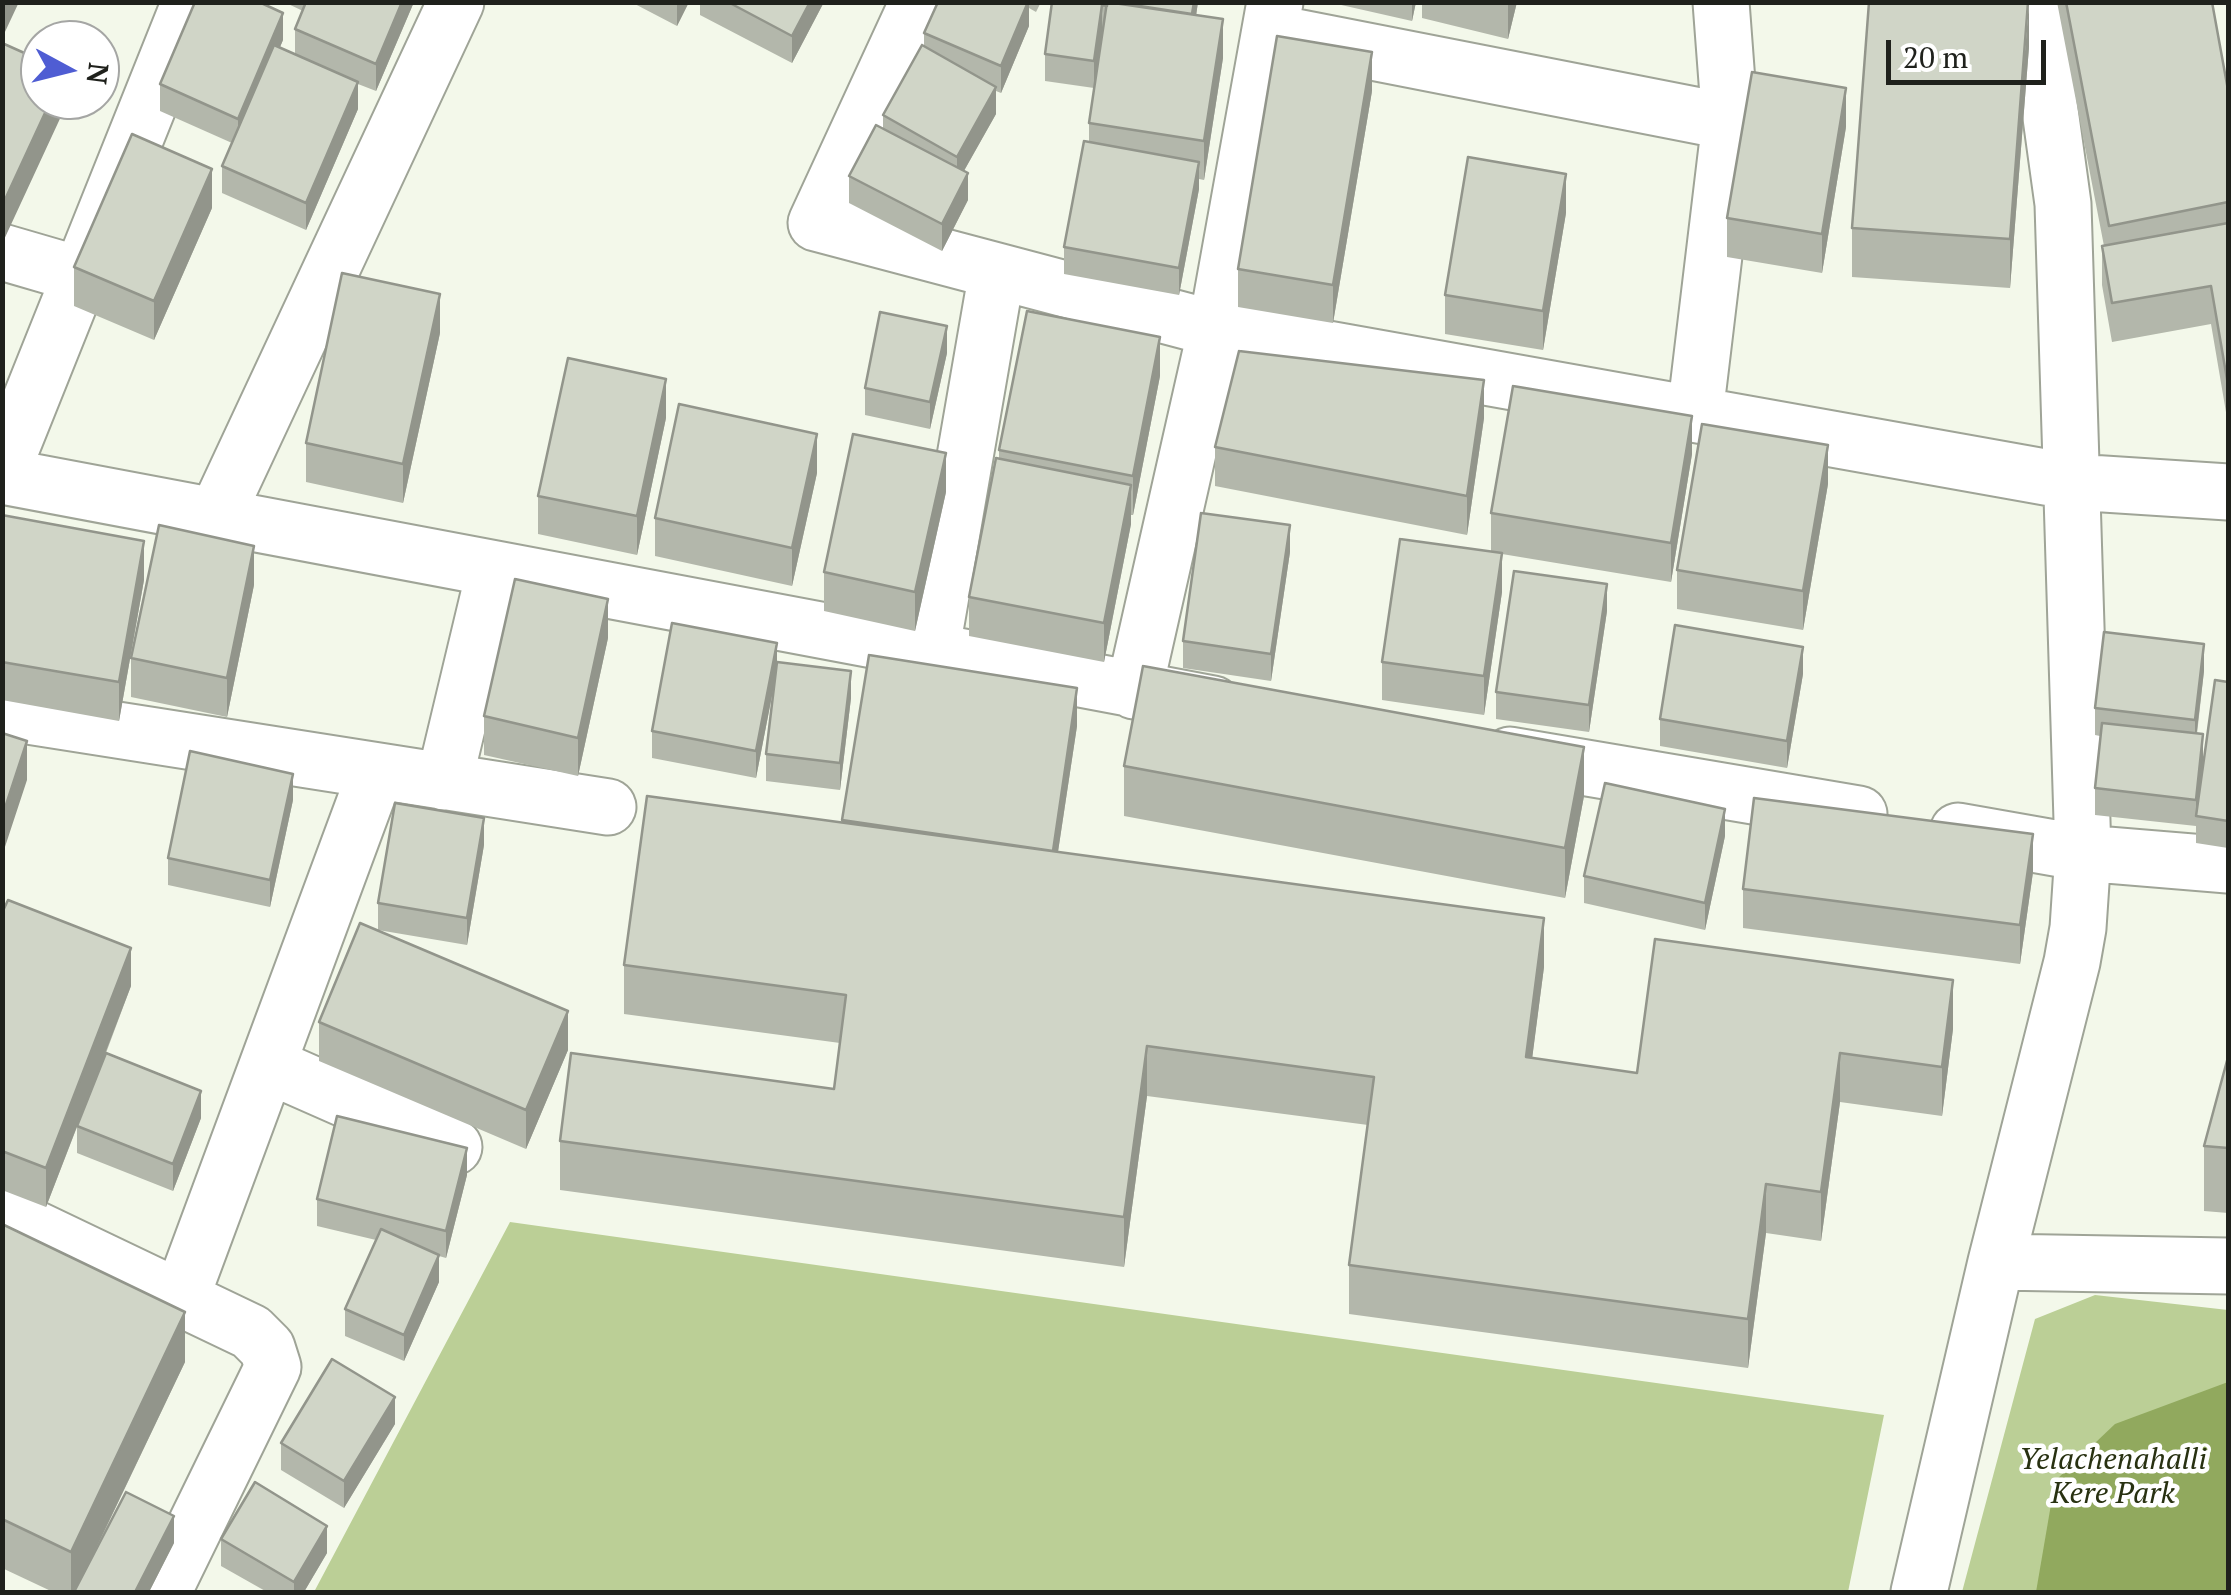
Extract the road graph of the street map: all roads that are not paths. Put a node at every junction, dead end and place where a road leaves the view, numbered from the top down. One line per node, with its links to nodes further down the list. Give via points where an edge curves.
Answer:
1 (190, 2): 10 (street)
2 (456, 2): 16 (street)
3 (918, 2): 9 (street, via 816,224)
4 (1721, 2): 7 (street)
5 (2035, 2): 14 (street, via 2063,204)
6 (1272, 17): 7 (street); 11 (street)
7 (1730, 122): 12 (street)
8 (2, 252): 10 (street)
9 (998, 272): 11 (street); 18 (street)
10 (81, 275): 13 (street)
11 (1216, 329): 12 (street); 19 (street)
12 (1695, 414): 14 (street)
13 (2, 473): 16 (street)
14 (2072, 482): 15 (street); 26 (street)
15 (2228, 492)
16 (216, 516): 17 (street)
17 (495, 569): 18 (street); 24 (street)
18 (931, 653): 19 (street)
19 (1134, 691): 21 (street)
20 (2, 712): 23 (street)
21 (1269, 714)
22 (1463, 747): 26 (street)
23 (376, 772): 24 (street); 28 (street)
24 (444, 782): 25 (street)
25 (608, 807)
26 (2083, 852): 27 (street); 31 (street, via 2072,962)
27 (2228, 866)
28 (268, 1065): 29 (street); 33 (street)
29 (454, 1147)
30 (2, 1213): 33 (street)
31 (1996, 1262): 32 (street); 35 (street)
32 (2228, 1266)
33 (180, 1298): 34 (street, via 251,1332 273,1367)
34 (163, 1592)
35 (1920, 1592)

